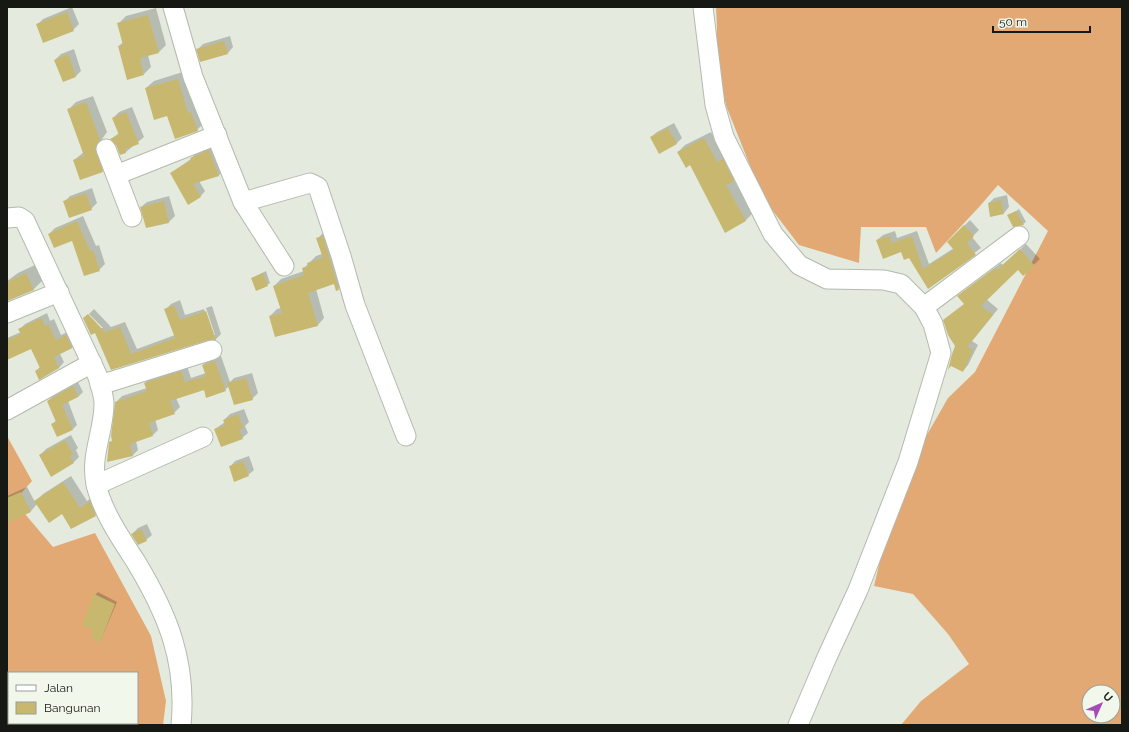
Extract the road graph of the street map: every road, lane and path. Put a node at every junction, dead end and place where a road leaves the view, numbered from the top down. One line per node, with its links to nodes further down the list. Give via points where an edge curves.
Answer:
1 (173, 7): 3 (street, via 193,77)
2 (703, 7): 12 (street, via 715,105 724,137 773,234 799,265 812,273 827,279 893,281 901,284)
3 (217, 135): 5 (street); 6 (street)
4 (106, 149): 5 (street)
5 (116, 175): 7 (street)
6 (243, 202): 10 (street); 18 (street, via 310,183 318,187 355,305)
7 (132, 217)
8 (7, 218): 11 (street, via 19,217 26,221)
9 (1019, 236): 12 (street)
10 (284, 266)
11 (59, 292): 13 (street); 15 (street)
12 (924, 307): 22 (street, via 939,340 939,366 908,462 858,590)
13 (7, 313)
14 (212, 350): 16 (street)
15 (92, 363): 16 (street); 17 (street)
16 (100, 385): 20 (street, via 104,402 96,448)
17 (7, 410)
18 (406, 436)
19 (203, 437): 20 (street)
20 (96, 485): 21 (street, via 112,523 154,593 171,632 181,673)
21 (181, 725)
22 (798, 725)

